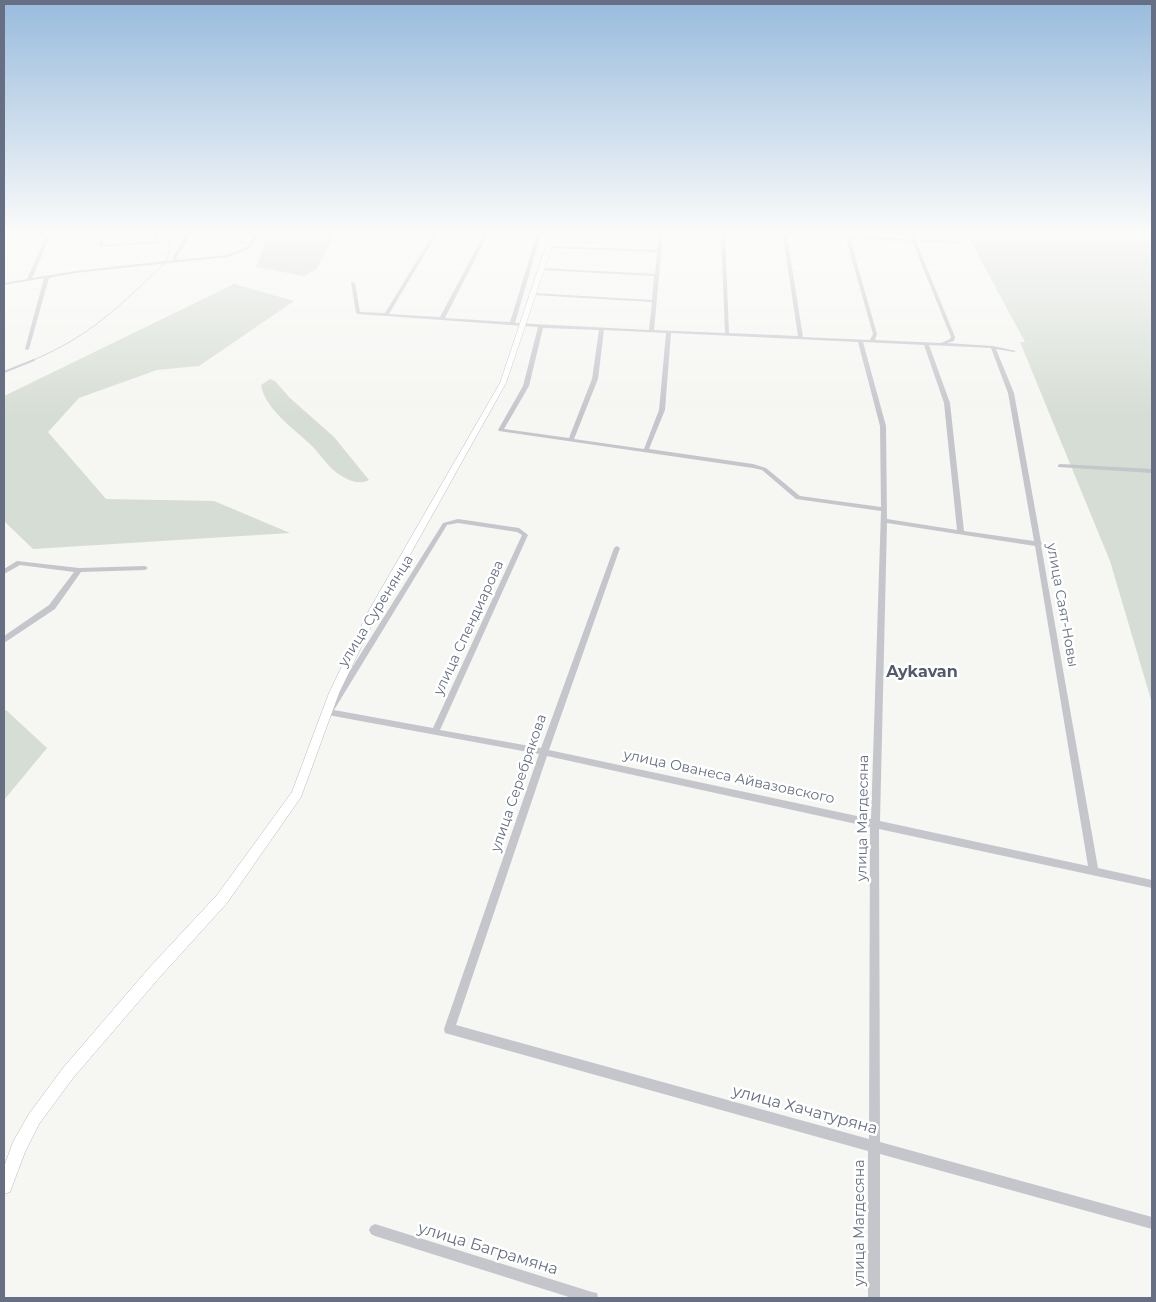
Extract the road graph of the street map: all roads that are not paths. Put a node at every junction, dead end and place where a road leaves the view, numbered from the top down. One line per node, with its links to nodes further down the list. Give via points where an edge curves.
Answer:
1 (533, 294): 17 (main road)
2 (42, 295): 29 (street)
3 (355, 295): 14 (street, via 358,313)
4 (398, 295): 14 (street)
5 (455, 295): 15 (street)
6 (521, 295): 16 (street)
7 (546, 295): 13 (street)
8 (655, 295): 13 (street)
9 (725, 295): 22 (street)
10 (794, 295): 23 (street)
11 (863, 295): 25 (street, via 874,334)
12 (936, 295): 27 (street, via 953,337)
13 (654, 301): 20 (street)
14 (386, 315): 15 (street)
15 (442, 319): 16 (street)
16 (512, 324): 17 (street)
17 (523, 324): 18 (street); 45 (main road, via 502,383 373,612)
18 (542, 326): 19 (street); 31 (street, via 526,386 501,430)
19 (602, 328): 20 (street); 31 (street, via 595,379)
20 (651, 331): 21 (street)
21 (669, 332): 22 (street); 32 (street, via 662,410)
22 (727, 334): 23 (street)
23 (801, 338): 24 (street)
24 (860, 340): 25 (street); 35 (street, улица Магдесяна, via 882,426)
25 (872, 341): 26 (street)
26 (926, 344): 27 (street); 37 (street, via 947,403)
27 (938, 344): 28 (street)
28 (993, 347): 30 (street); 39 (street, улица Саят-Новы, via 1011,393)
29 (27, 349)
30 (1014, 351)
31 (571, 440): 32 (street)
32 (646, 451): 35 (street, via 753,466 764,469 798,498)
33 (1060, 466): 34 (street)
34 (1152, 471)
35 (884, 509): 36 (street, улица Магдесяна)
36 (884, 522): 37 (street); 48 (street, улица Магдесяна)
37 (961, 533): 39 (street)
38 (525, 535): 45 (street, улица Суренянца, via 519,530 458,521 445,524); 46 (street, улица Спендиарова)
39 (1039, 544): 49 (street, улица Саят-Новы)
40 (617, 548): 47 (street, улица Серебрякова)
41 (145, 568): 42 (street)
42 (79, 570): 43 (street, via 19,563); 44 (street, via 52,607)
43 (4, 572)
44 (4, 640)
45 (328, 712): 46 (street, улица Ованеса Айвазовского); 53 (main road, via 297,794 276,826 222,899 68,1073 34,1119)
46 (436, 730): 47 (street, улица Ованеса Айвазовского)
47 (544, 752): 48 (street, улица Ованеса Айвазовского); 51 (street, улица Серебрякова)
48 (876, 823): 49 (street, улица Ованеса Айвазовского); 52 (street, улица Магдесяна)
49 (1094, 871): 50 (street, улица Ованеса Айвазовского)
50 (1152, 884)
51 (449, 1029): 52 (street, улица Хачатуряна)
52 (874, 1146): 54 (street, улица Хачатуряна); 57 (street, улица Магдесяна)
53 (4, 1186)
54 (1152, 1223)
55 (375, 1230): 56 (street, улица Баграмяна)
56 (592, 1298)
57 (874, 1298)

